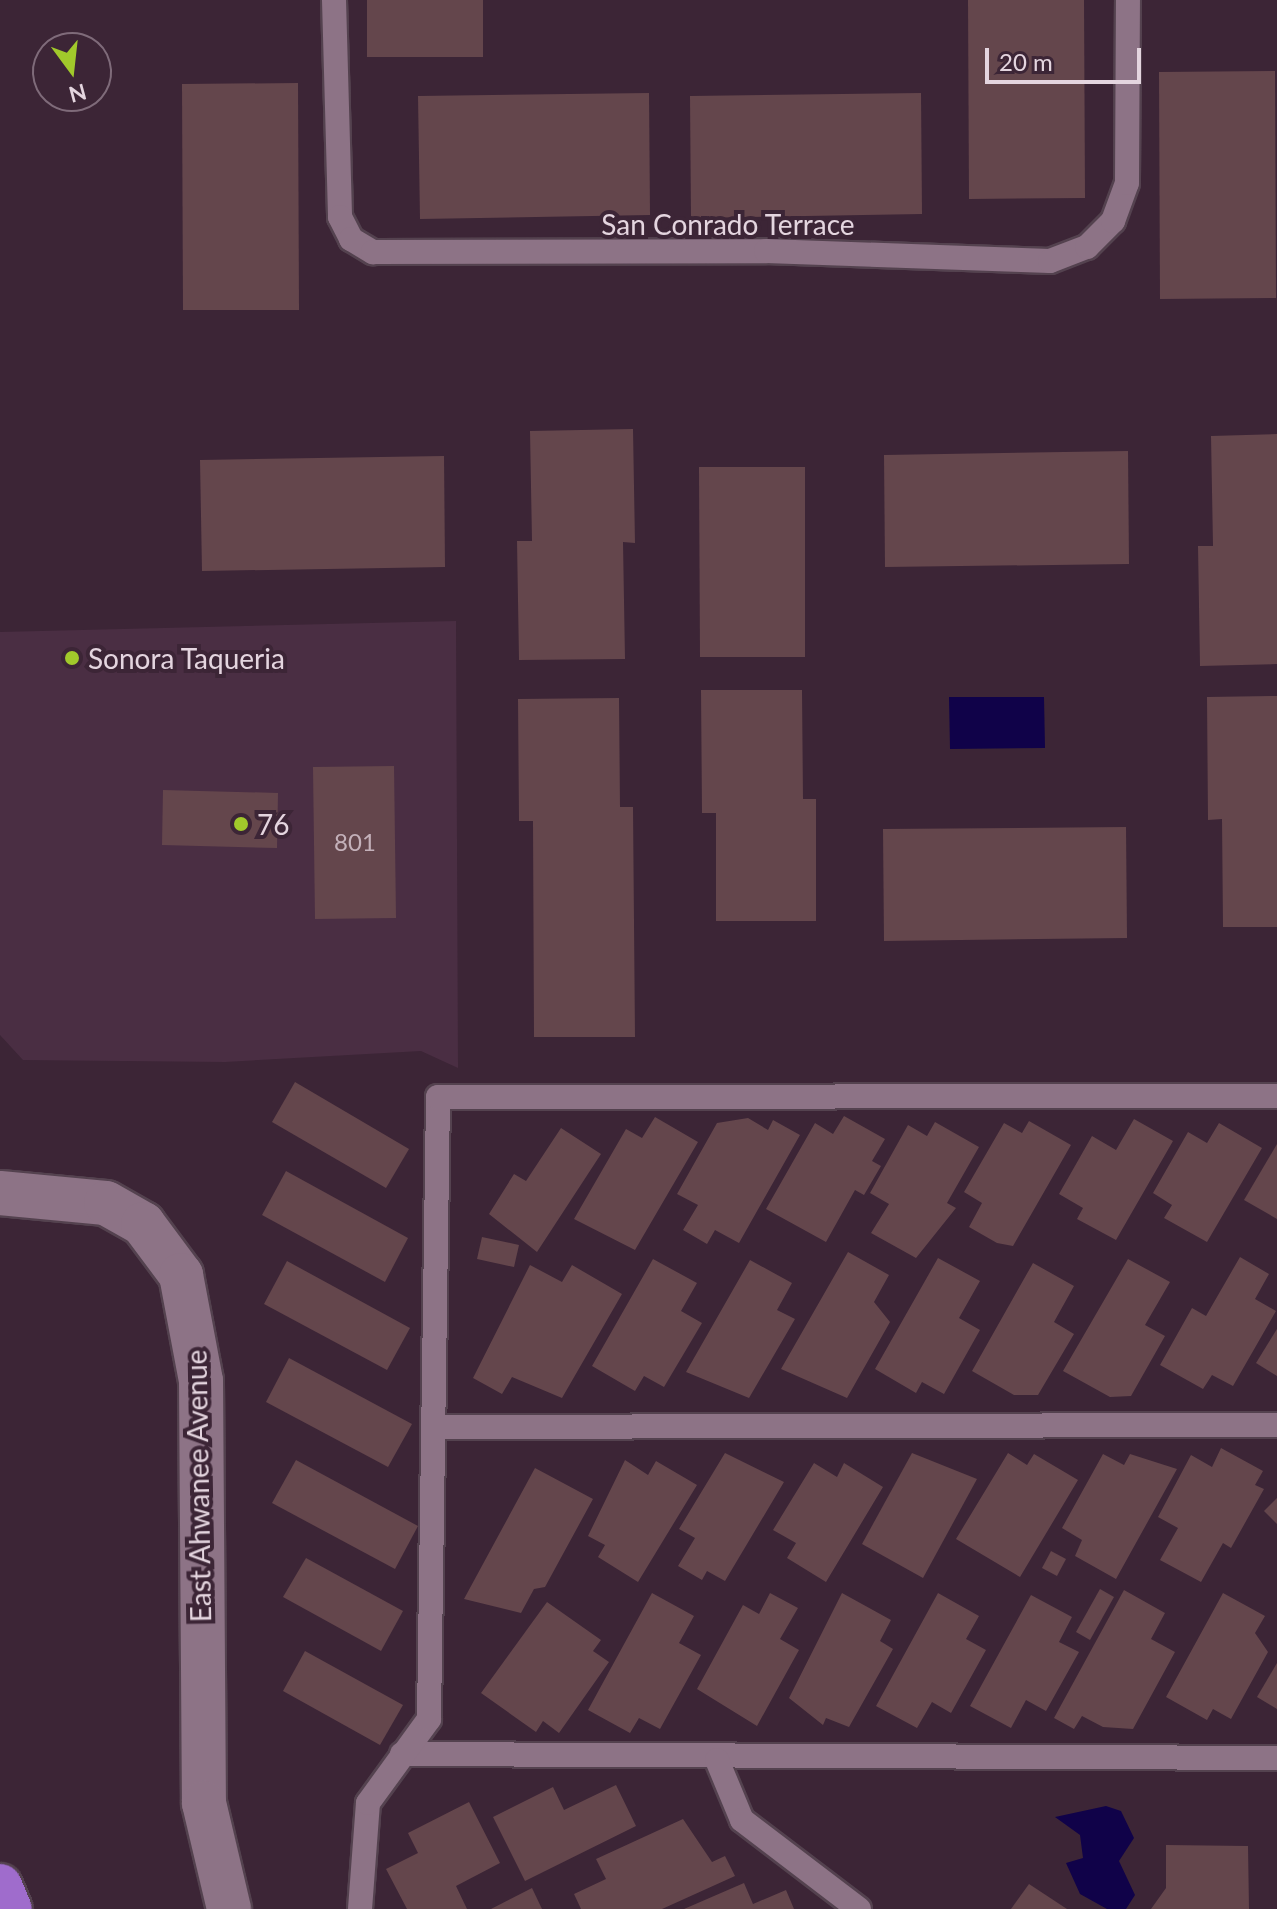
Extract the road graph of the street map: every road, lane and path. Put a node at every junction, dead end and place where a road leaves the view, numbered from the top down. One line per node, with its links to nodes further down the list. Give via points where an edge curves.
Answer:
1 (334, 0): 2 (lane, San Conrado Terrace, via 340,217 351,239 373,252 766,251 1050,261 1087,247 1113,221 1127,183)
2 (1128, 0)
3 (1277, 1096): 6 (lane, via 438,1097)
4 (0, 1193): 12 (street, East Ahwanee Avenue, via 106,1203 143,1224 181,1275 201,1381 204,1803)
5 (1277, 1425): 6 (lane)
6 (433, 1427): 7 (lane, via 429,1719)
7 (402, 1754): 9 (lane); 13 (lane, via 368,1803)
8 (1277, 1758): 9 (lane)
9 (717, 1760): 14 (lane, via 742,1820)
10 (0, 1886): 11 (highway)
11 (10, 1909)
12 (229, 1909)
13 (360, 1909)
14 (859, 1909)

